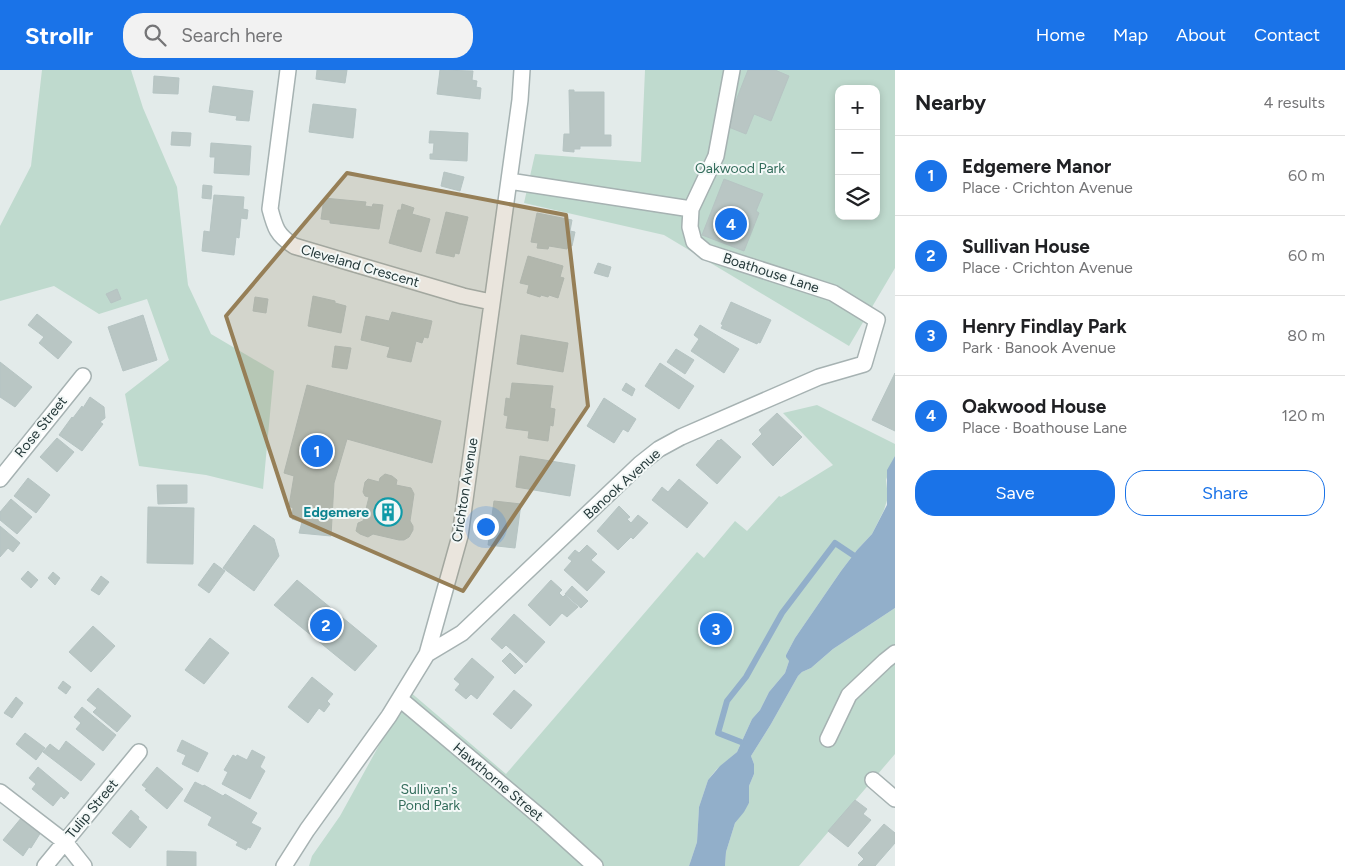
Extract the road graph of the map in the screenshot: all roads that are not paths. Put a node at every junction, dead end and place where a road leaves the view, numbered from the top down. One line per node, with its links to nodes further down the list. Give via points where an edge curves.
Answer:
1 (288, 70): 6 (street, Cleveland Crescent, via 270,208 281,238 294,246)
2 (522, 70): 4 (street, Crichton Avenue)
3 (732, 70): 5 (street, Boathouse Lane, via 716,156)
4 (509, 181): 5 (street); 6 (street, Crichton Avenue)
5 (691, 209): 7 (street, Boathouse Lane, via 690,227 694,242 706,252 832,293)
6 (491, 302): 11 (street, Crichton Avenue, via 460,536)
7 (877, 320): 11 (street, Banook Avenue, via 864,364 819,377 659,449 462,633)
8 (83, 376): 9 (street, Rose Street)
9 (0, 479)
10 (895, 653): 13 (street, via 850,695)
11 (427, 654): 12 (street, Crichton Avenue)
12 (400, 699): 21 (street, Crichton Avenue); 22 (street, Hawthorne Street)
13 (828, 739)
14 (139, 752): 18 (street, Tulip Street)
15 (873, 780): 17 (street)
16 (0, 792): 18 (street)
17 (895, 799)
18 (64, 842): 19 (street, Tulip Street); 20 (street)
19 (45, 866)
20 (84, 866)
21 (284, 866)
22 (595, 866)

